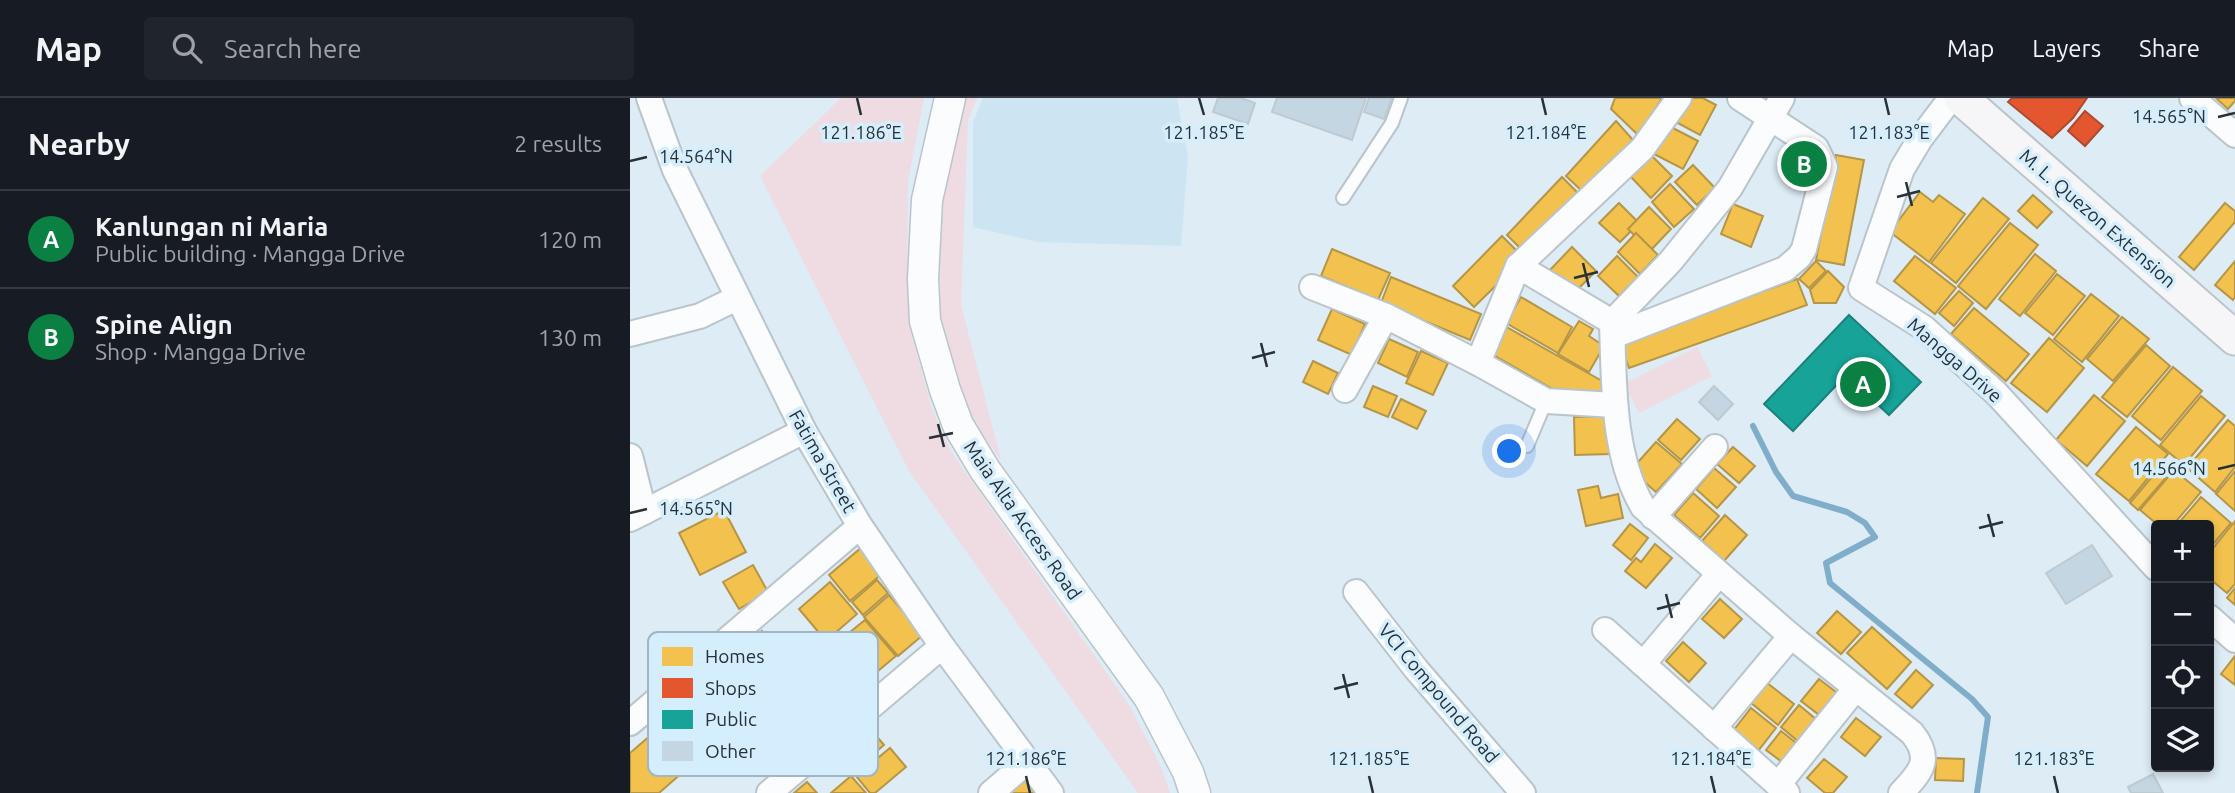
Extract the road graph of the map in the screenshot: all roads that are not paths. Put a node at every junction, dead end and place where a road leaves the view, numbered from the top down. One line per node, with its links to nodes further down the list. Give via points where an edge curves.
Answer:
1 (649, 98): 14 (street, Fatima Street, via 675,170)
2 (950, 98): 51 (street, Maia Alta Access Road, via 926,200 923,266 925,321 945,390 958,425 985,470 1149,697)
3 (1401, 98): 11 (lane, via 1392,123)
4 (1679, 98): 12 (street, via 1642,149)
5 (1740, 98): 9 (street)
6 (1951, 98): 30 (street, Mangga Drive, via 1902,169 1861,288 1924,328 1996,393)
7 (1961, 98): 18 (main road, M. L. Quezon Extension)
8 (2192, 98): 10 (street)
9 (1777, 108): 16 (street, via 1730,188); 16 (street, via 1816,148 1825,167 1799,257 1776,273)
10 (2235, 135)
11 (1343, 198)
12 (1518, 266): 16 (street); 19 (street)
13 (1312, 287): 15 (street)
14 (737, 298): 17 (street, via 700,316); 23 (street, Fatima Street)
15 (1386, 316): 19 (street); 20 (street)
16 (1613, 329): 22 (street)
17 (630, 334)
18 (2235, 338)
19 (1478, 363): 21 (street)
20 (1345, 390)
21 (1546, 401): 22 (street); 24 (lane)
22 (1615, 405): 28 (street, via 1634,493)
23 (804, 431): 27 (street); 29 (street, Fatima Street)
24 (1527, 446)
25 (1715, 446): 28 (street)
26 (630, 456): 27 (street)
27 (637, 516)
28 (1653, 517): 31 (street)
29 (860, 526): 35 (street); 38 (street, Fatima Street)
30 (2151, 563)
31 (1719, 574): 36 (street); 39 (street)
32 (1356, 592): 52 (street, VCI Compound Road)
33 (2214, 621): 37 (street)
34 (1605, 630): 39 (street)
35 (736, 632)
36 (1791, 636): 40 (street); 44 (street)
37 (2235, 640)
38 (942, 646): 41 (street); 45 (street, Fatima Street)
39 (1643, 664): 44 (street)
40 (1856, 688): 47 (street); 53 (street, via 1921,743 1922,766)
41 (878, 700)
42 (648, 708): 43 (street)
43 (630, 723)
44 (1714, 728): 47 (street)
45 (1027, 762): 49 (street); 50 (street, Fatima Street)
46 (789, 776): 48 (street)
47 (1782, 789)
48 (769, 793)
49 (991, 793)
50 (1051, 793)
51 (1195, 793)
52 (1523, 793)
53 (1901, 793)

